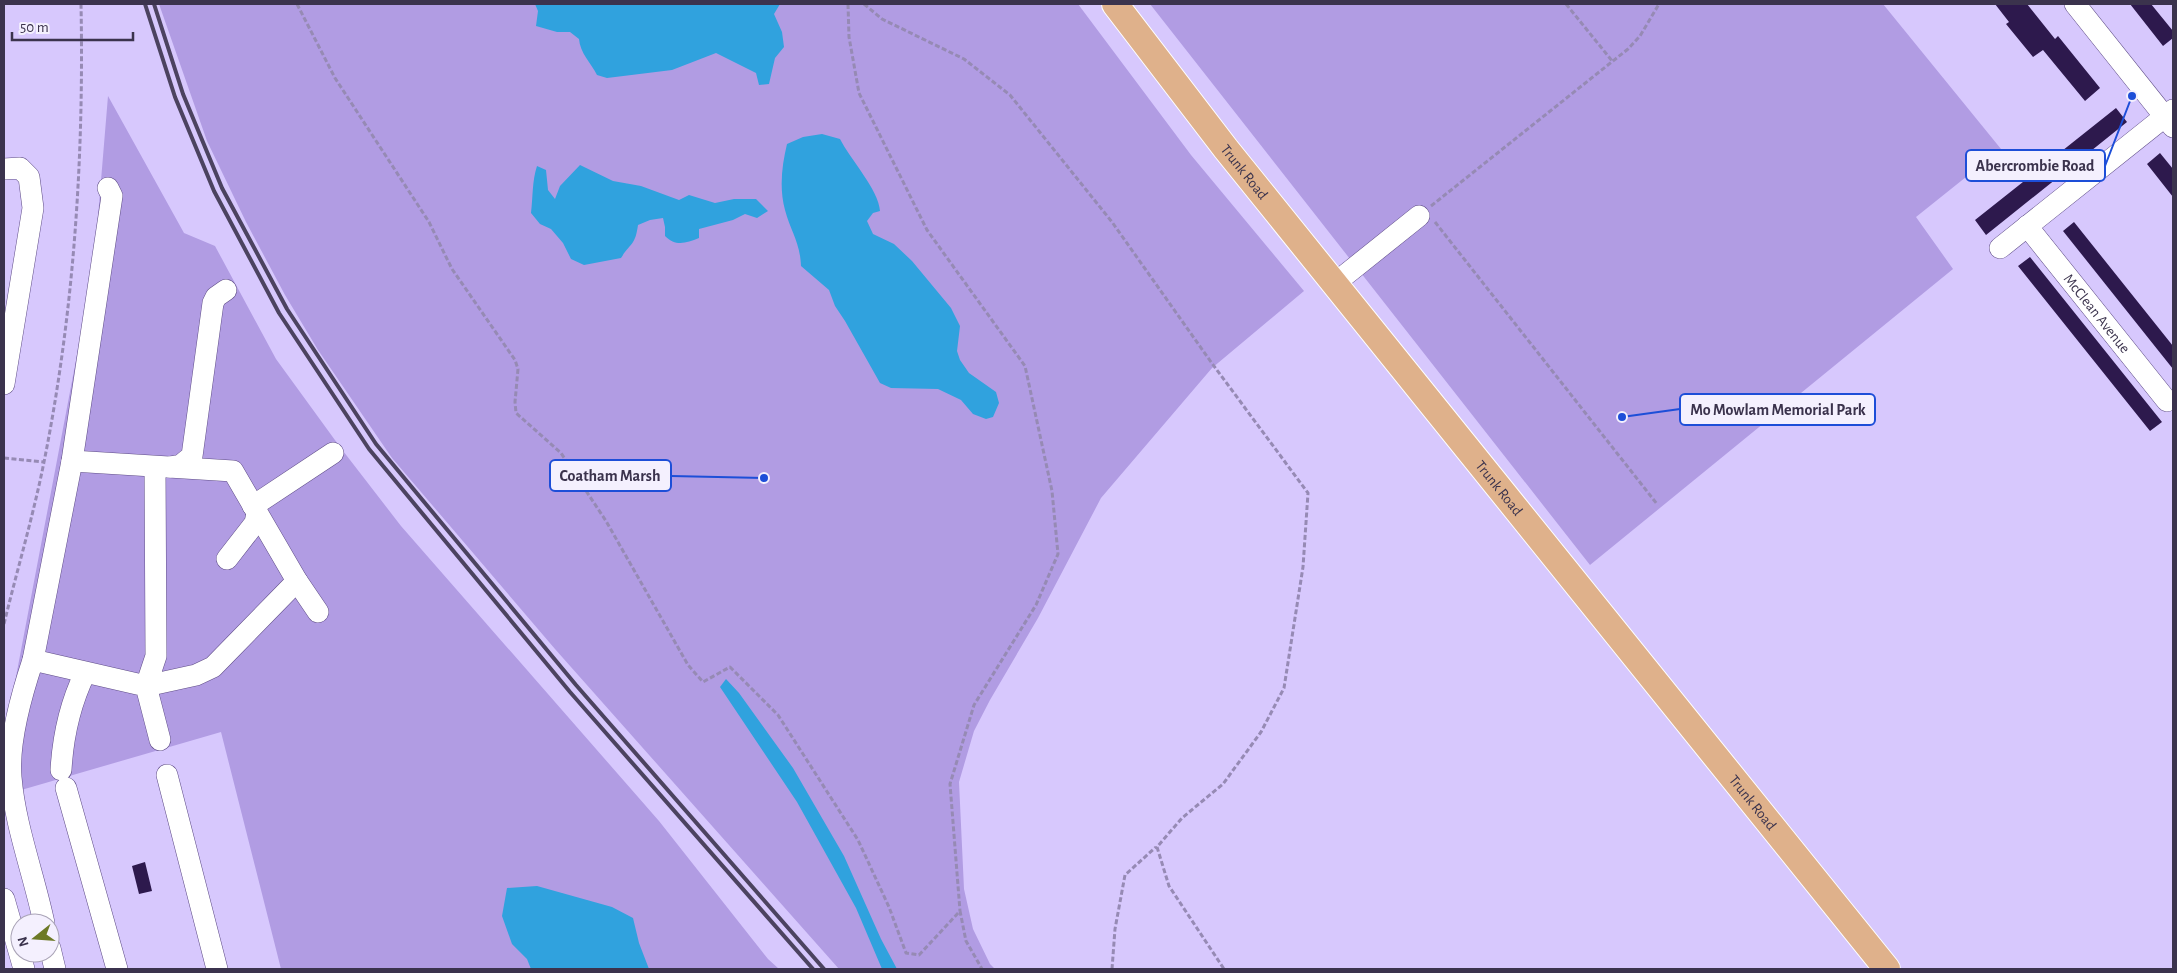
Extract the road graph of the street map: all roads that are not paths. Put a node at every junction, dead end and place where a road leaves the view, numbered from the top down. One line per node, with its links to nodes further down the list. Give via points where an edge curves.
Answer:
1 (1115, 4): 9 (main road, Trunk Road)
2 (2075, 4): 3 (street)
3 (2171, 118): 7 (street)
4 (4, 168): 11 (street, via 20,168 29,177 33,208)
5 (108, 188): 14 (street, via 112,196)
6 (1422, 213): 9 (street)
7 (2028, 226): 8 (street); 12 (street, McClean Avenue)
8 (2000, 248)
9 (1334, 284): 30 (main road, Trunk Road)
10 (226, 290): 15 (street, via 213,302 192,456 181,465)
11 (4, 384)
12 (2167, 401)
13 (333, 452): 16 (street)
14 (72, 461): 15 (street); 20 (street)
15 (163, 467): 16 (street, via 233,471); 22 (street, via 156,656)
16 (255, 510): 17 (street, via 255,523); 18 (street)
17 (227, 559)
18 (297, 581): 19 (street); 22 (street, via 213,667 196,675)
19 (318, 612)
20 (33, 660): 21 (street); 26 (street, via 13,742 11,776)
21 (85, 673): 22 (street); 28 (street, via 73,698 62,742 63,779)
22 (146, 686): 23 (street)
23 (160, 740)
24 (166, 775): 29 (street)
25 (4, 899): 27 (street)
26 (42, 913)
27 (24, 969)
28 (117, 969)
29 (217, 969)
30 (1888, 969)

